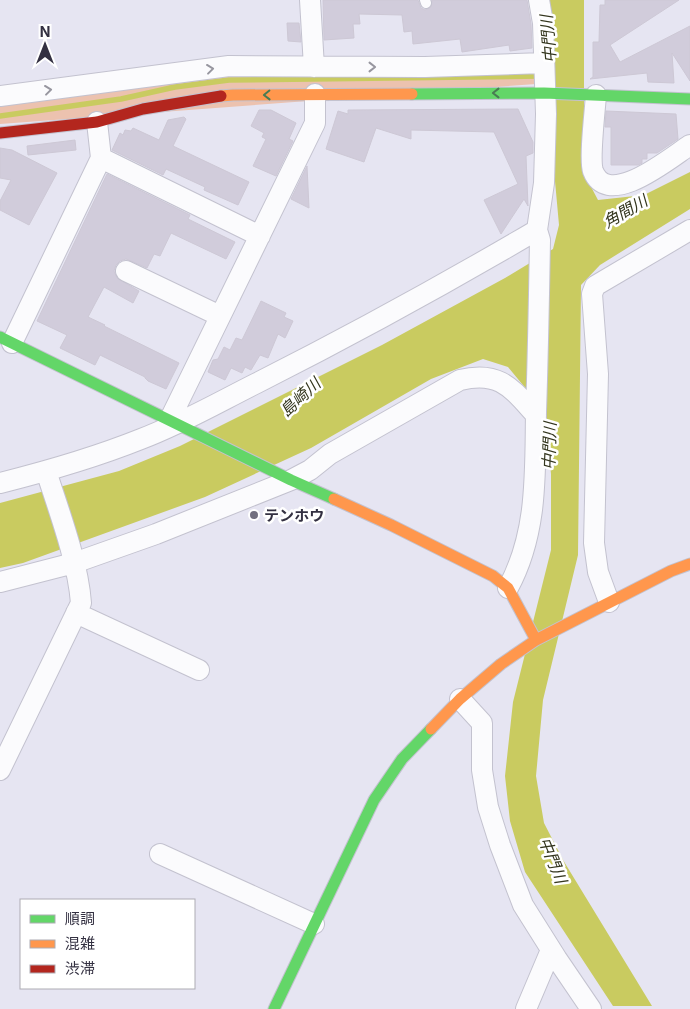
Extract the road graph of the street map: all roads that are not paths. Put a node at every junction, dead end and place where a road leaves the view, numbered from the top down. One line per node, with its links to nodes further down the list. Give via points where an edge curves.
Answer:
1 (310, 0): 4 (street)
2 (539, 0): 3 (street)
3 (544, 62): 4 (street, one-way to 3); 5 (street)
4 (314, 67): 8 (street, one-way to 4, via 229,66)
5 (548, 93): 6 (street, one-way to 6); 7 (street); 15 (street)
6 (315, 94): 10 (street, one-way to 10, via 233,95 192,100); 16 (street, via 315,124)
7 (593, 95): 9 (street); 12 (street, via 593,171 600,182 608,186 626,184)
8 (0, 96)
9 (687, 103)
10 (97, 122): 11 (street); 13 (street)
11 (0, 133)
12 (690, 145)
13 (101, 158): 16 (street); 19 (street)
14 (690, 230): 29 (street, via 596,286 592,294 598,374 594,543 598,572)
15 (539, 235): 20 (street); 21 (street)
16 (260, 236): 18 (street)
17 (126, 271): 18 (street)
18 (220, 316): 21 (street)
19 (6, 340): 21 (street)
20 (537, 406): 23 (street, via 509,386 487,377 474,376 460,380 330,454 310,470); 28 (street, via 533,504 518,571)
21 (180, 424): 22 (street); 23 (street)
22 (47, 475): 24 (street); 25 (street)
23 (285, 477): 25 (street, via 156,534); 28 (street, via 391,525 493,576)
24 (0, 483)
25 (73, 558): 27 (street); 30 (street, via 81,603)
26 (690, 564): 29 (street)
27 (0, 582)
28 (508, 588): 31 (street)
29 (609, 602): 31 (street)
30 (76, 613): 32 (street); 34 (street)
31 (536, 640): 33 (street, via 501,664)
32 (199, 670)
33 (460, 699): 36 (street, via 402,759 374,800); 37 (street, via 482,723 482,770 488,807 500,845 523,905)
34 (0, 770)
35 (160, 854): 36 (street)
36 (314, 924): 38 (street)
37 (552, 950): 39 (street); 40 (street)
38 (274, 1009)
39 (526, 1009)
40 (591, 1009)

